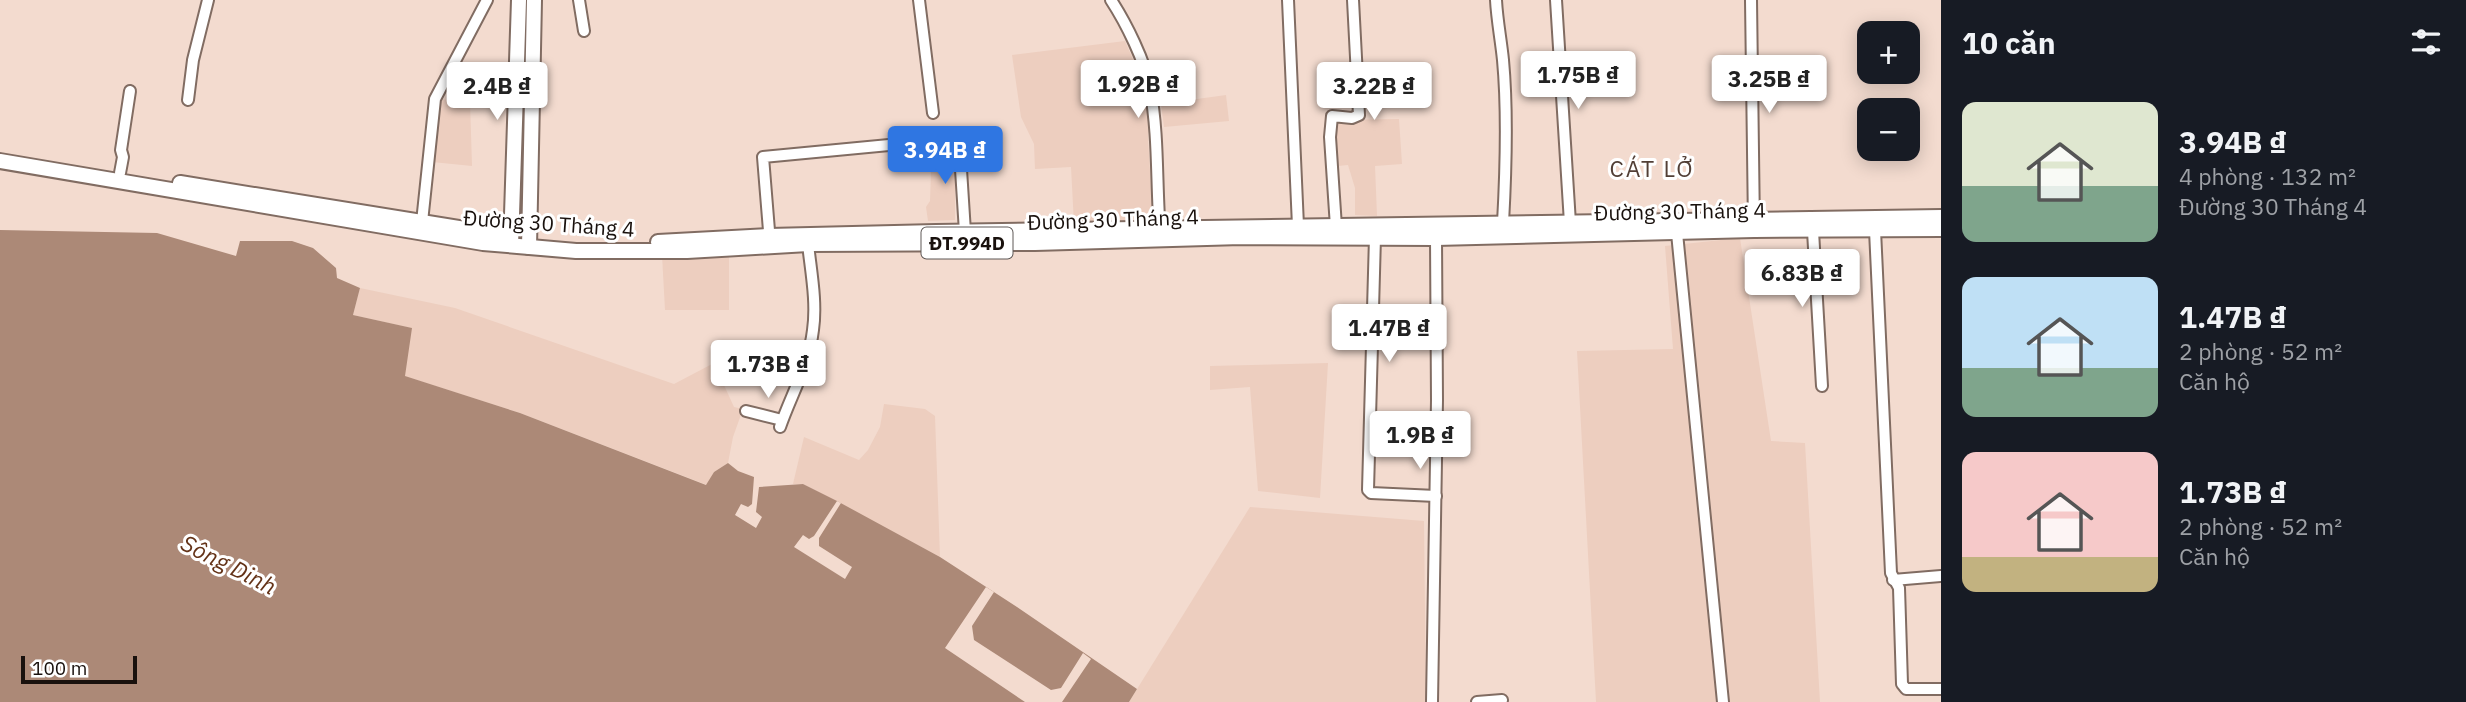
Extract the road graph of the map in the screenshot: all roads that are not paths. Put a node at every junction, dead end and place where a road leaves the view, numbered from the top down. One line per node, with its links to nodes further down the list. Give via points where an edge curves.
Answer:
1 (208, 0): 15 (street)
2 (487, 0): 24 (street, via 435,99)
3 (519, 0): 41 (main road)
4 (534, 0): 43 (main road)
5 (579, 0): 13 (street)
6 (919, 0): 16 (street)
7 (1111, 0): 35 (street, via 1150,88)
8 (1288, 0): 28 (street)
9 (1353, 0): 29 (street, via 1359,116 1332,116)
10 (1496, 0): 25 (street, via 1505,102)
11 (1556, 0): 26 (street)
12 (1751, 0): 27 (street)
13 (584, 31)
14 (130, 91): 21 (street)
15 (188, 100)
16 (933, 113)
17 (972, 137): 18 (street)
18 (959, 138): 34 (street); 42 (street, via 763,157)
19 (0, 153): 21 (main road, Đường 30 Tháng 4 / ĐT.994D)
20 (0, 161): 22 (main road, Đường 30 Tháng 4 / ĐT.994D)
21 (120, 173): 22 (main road, Đường 30 Tháng 4 / ĐT.994D)
22 (242, 197): 24 (main road, Đường 30 Tháng 4 / ĐT.994D); 36 (main road, Đường 30 Tháng 4 / ĐT.994D)
23 (1941, 217): 27 (main road, Đường 30 Tháng 4 / ĐT.994D)
24 (422, 222): 36 (main road, Đường 30 Tháng 4 / ĐT.994D)
25 (1503, 223): 26 (main road, Đường 30 Tháng 4 / ĐT.994D); 29 (main road, Đường 30 Tháng 4 / ĐT.994D)
26 (1570, 223): 30 (main road, Đường 30 Tháng 4 / ĐT.994D)
27 (1754, 225): 30 (main road, Đường 30 Tháng 4 / ĐT.994D); 33 (main road, Đường 30 Tháng 4 / ĐT.994D)
28 (1298, 226): 29 (main road, Đường 30 Tháng 4 / ĐT.994D); 35 (main road, Đường 30 Tháng 4 / ĐT.994D)
29 (1336, 226)
30 (1676, 226): 39 (main road, Đường 30 Tháng 4 / ĐT.994D); 53 (street)
31 (1941, 229): 32 (main road, Đường 30 Tháng 4 / ĐT.994D)
32 (1875, 230): 33 (main road, Đường 30 Tháng 4 / ĐT.994D); 48 (street)
33 (1813, 231): 44 (street)
34 (965, 232): 35 (main road, Đường 30 Tháng 4 / ĐT.994D); 38 (main road, Đường 30 Tháng 4 / ĐT.994D)
35 (1160, 233): 37 (main road, Đường 30 Tháng 4 / ĐT.994D); 38 (main road, Đường 30 Tháng 4 / ĐT.994D)
36 (459, 234): 41 (main road, Đường 30 Tháng 4 / ĐT.994D)
37 (1375, 237): 39 (main road, Đường 30 Tháng 4 / ĐT.994D); 46 (street, via 1368,490)
38 (936, 238): 40 (main road, Đường 30 Tháng 4 / ĐT.994D)
39 (1436, 238): 46 (street)
40 (807, 240): 42 (main road, Đường 30 Tháng 4 / ĐT.994D); 45 (street, via 813,330 799,380 781,424)
41 (511, 241): 43 (main road, Đường 30 Tháng 4 / ĐT.994D)
42 (770, 241): 43 (main road, Đường 30 Tháng 4 / ĐT.994D, via 576,251)
43 (528, 242)
44 (1822, 386)
45 (746, 411)
46 (1436, 496): 51 (street)
47 (1941, 576): 48 (street)
48 (1893, 580): 49 (street, via 1899,588 1902,684 1906,689)
49 (1941, 690)
50 (1502, 700): 52 (street)
51 (1432, 702)
52 (1477, 702)
53 (1723, 702)

